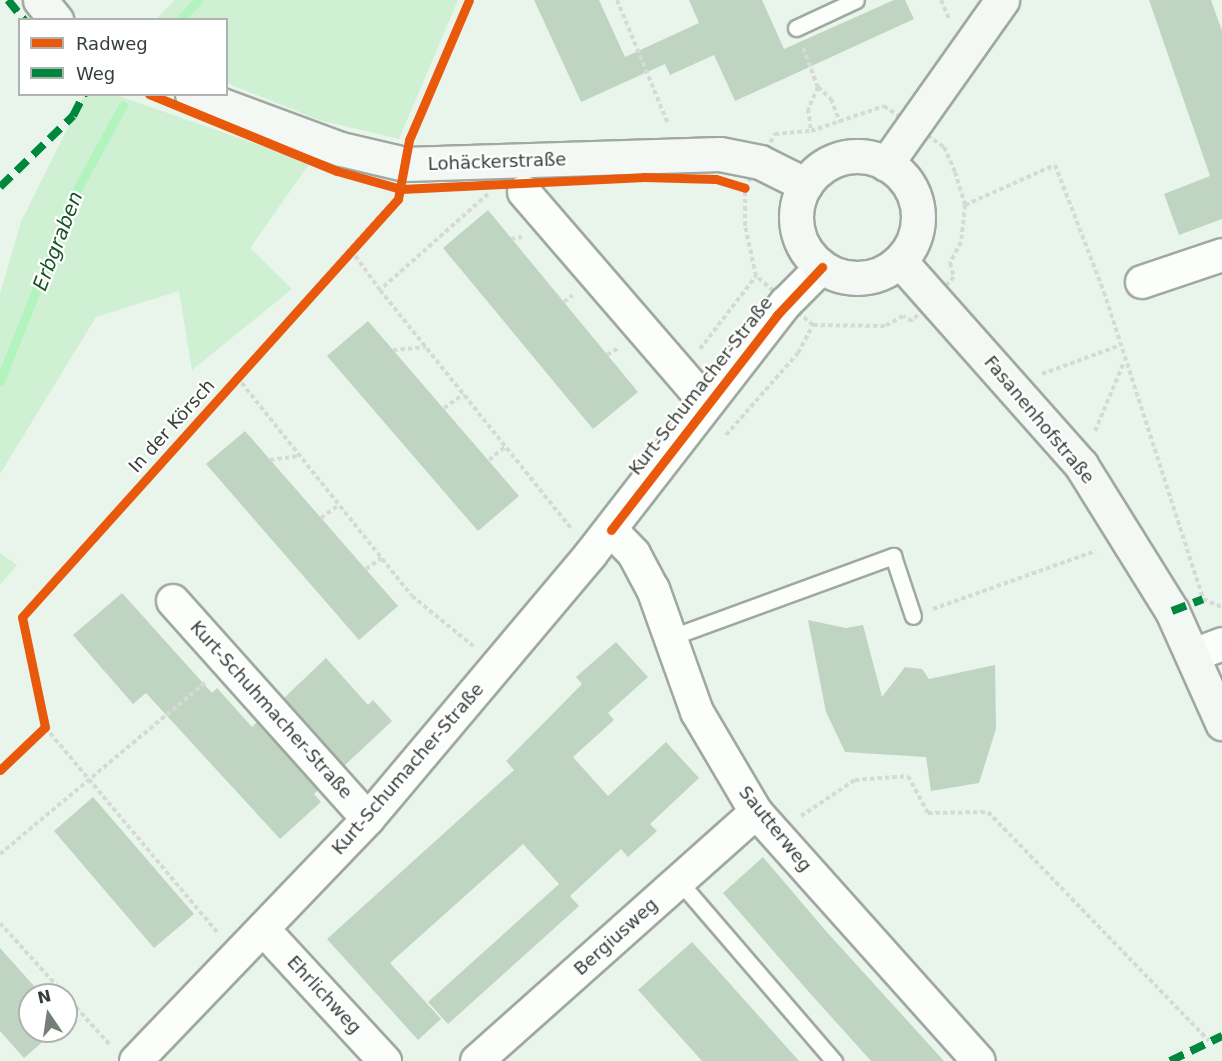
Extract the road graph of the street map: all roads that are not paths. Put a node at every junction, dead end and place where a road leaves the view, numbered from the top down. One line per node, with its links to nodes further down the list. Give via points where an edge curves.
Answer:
1 (40, 0): 4 (street)
2 (856, 0): 5 (lane)
3 (1002, 0): 7 (street)
4 (54, 18)
5 (796, 28)
6 (197, 96): 8 (street, Lohäckerstraße, via 342,149 405,164 680,152 760,162)
7 (886, 164): 8 (street, via 869,158 833,161); 11 (street, via 907,183 918,208 918,228)
8 (806, 185): 12 (street, via 796,220 800,238)
9 (512, 188): 14 (street, via 678,377)
10 (1222, 255): 13 (street)
11 (900, 261): 12 (street, via 862,278); 19 (street, Fasanenhofstraße, via 1081,465)
12 (822, 267): 14 (street, Kurt-Schumacher-Straße, via 786,303)
13 (1142, 282)
14 (706, 403): 15 (street, Kurt-Schumacher-Straße)
15 (611, 530): 18 (street, Sautterweg, via 633,554 653,589); 21 (street, Kurt-Schumacher-Straße)
16 (173, 601): 21 (street, Kurt-Schuhmacher-Straße)
17 (913, 616): 18 (lane, via 893,556)
18 (669, 638): 22 (street, Sautterweg, via 697,712)
19 (1208, 650): 20 (street, Fasanenhofstraße)
20 (1222, 723)
21 (368, 819): 24 (street, Kurt-Schumacher-Straße)
22 (765, 823): 23 (street, Bergiusweg); 29 (street, Sautterweg)
23 (679, 881): 27 (street, Bergiusweg); 28 (lane)
24 (263, 929): 25 (street, Kurt-Schumacher-Straße, via 239,958); 26 (street, Ehrlichweg)
25 (126, 1057)
26 (385, 1061)
27 (477, 1061)
28 (834, 1061)
29 (979, 1061)

